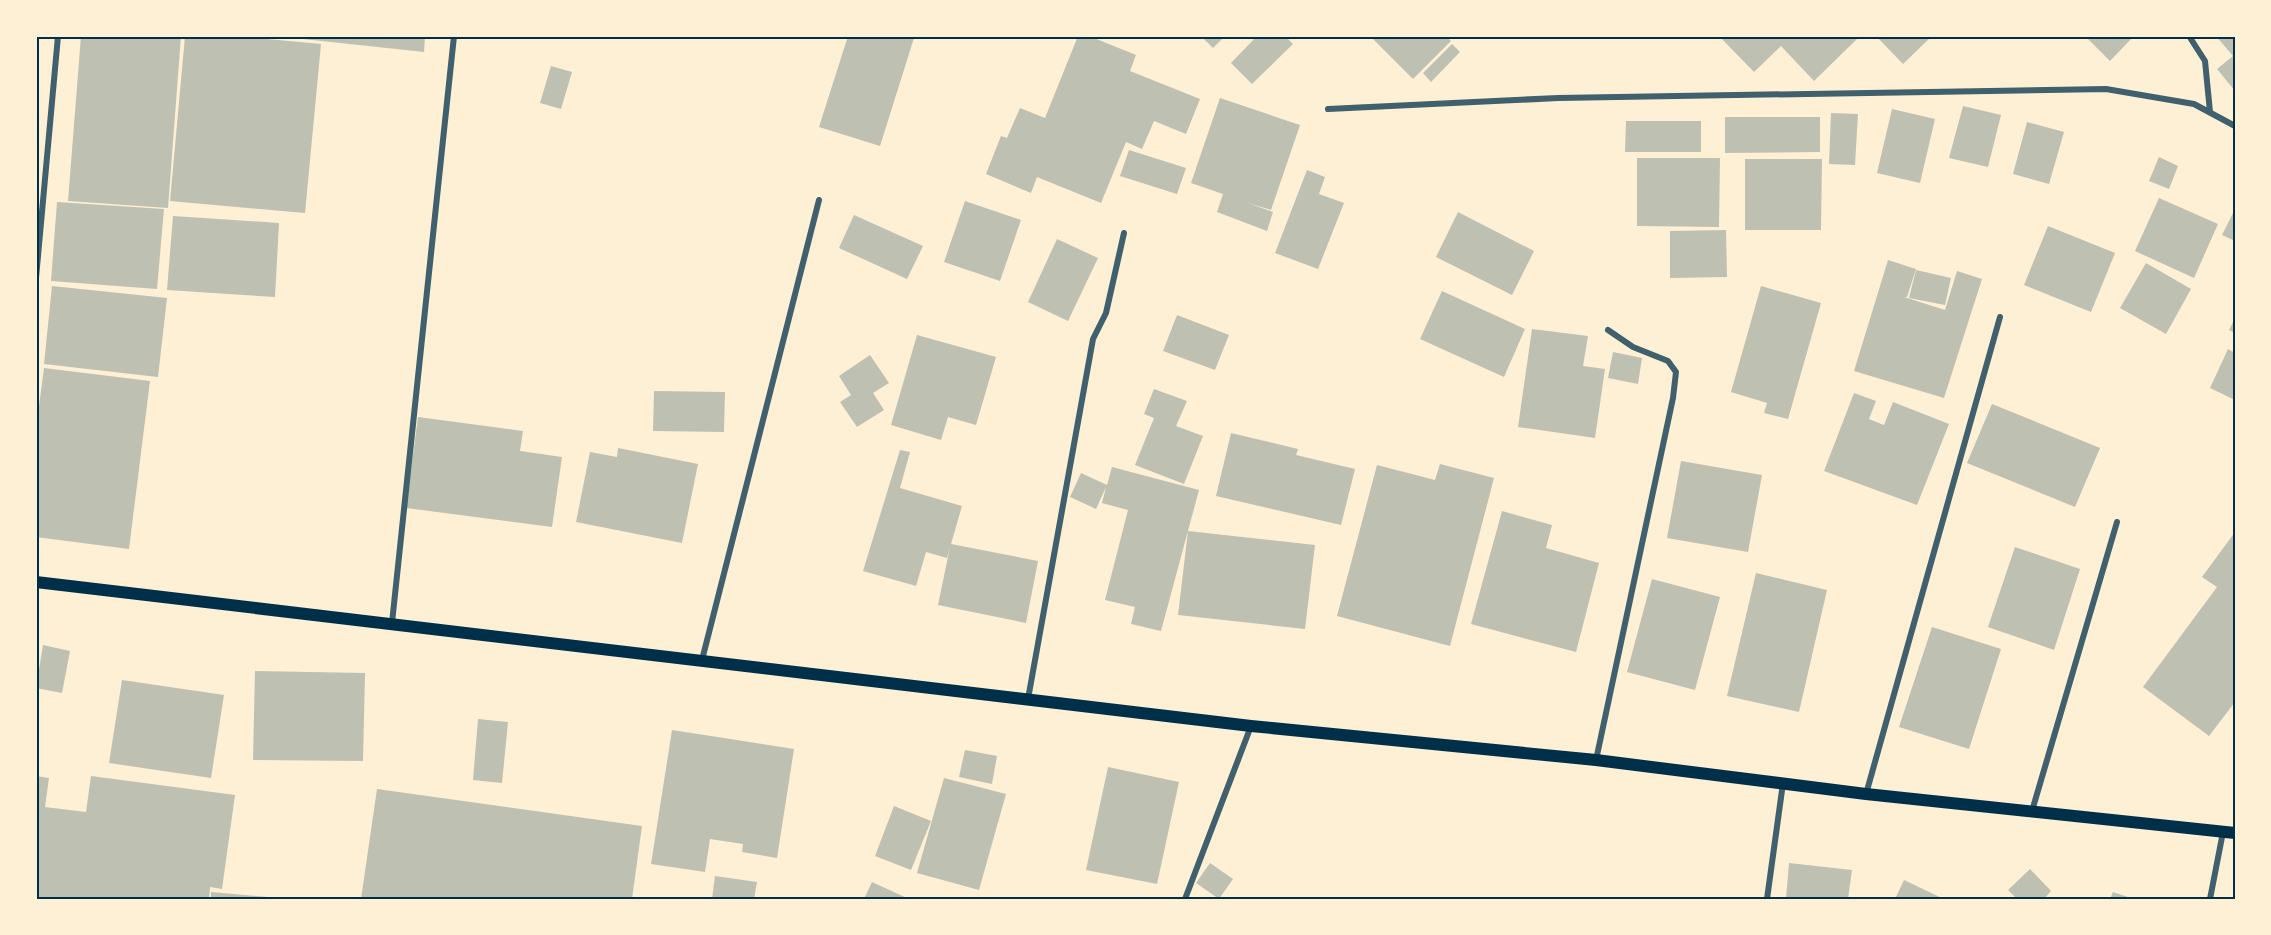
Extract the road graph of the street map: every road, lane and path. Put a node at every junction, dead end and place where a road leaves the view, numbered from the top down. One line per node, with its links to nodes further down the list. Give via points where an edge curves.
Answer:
1 (58, 36): 9 (street)
2 (454, 36): 14 (street)
3 (2189, 36): 5 (street, via 2205,62)
4 (1328, 109): 5 (street, via 1558,98 2106,89 2194,104)
5 (2210, 112): 6 (street)
6 (2235, 126)
7 (819, 200): 15 (street)
8 (1124, 233): 16 (street, via 1106,313 1093,339)
9 (36, 278)
10 (2000, 317): 20 (street)
11 (1608, 330): 18 (street, via 1633,347 1668,361 1676,372)
12 (2117, 522): 21 (street)
13 (36, 582): 14 (main road)
14 (392, 623): 15 (main road)
15 (702, 660): 16 (main road)
16 (1028, 699): 17 (main road)
17 (1251, 726): 18 (main road); 23 (street)
18 (1596, 760): 19 (main road)
19 (1783, 783): 20 (main road); 24 (street)
20 (1866, 794): 21 (main road)
21 (2032, 812): 22 (main road)
22 (2229, 833): 25 (street)
23 (1185, 899)
24 (1767, 899)
25 (2210, 899)

